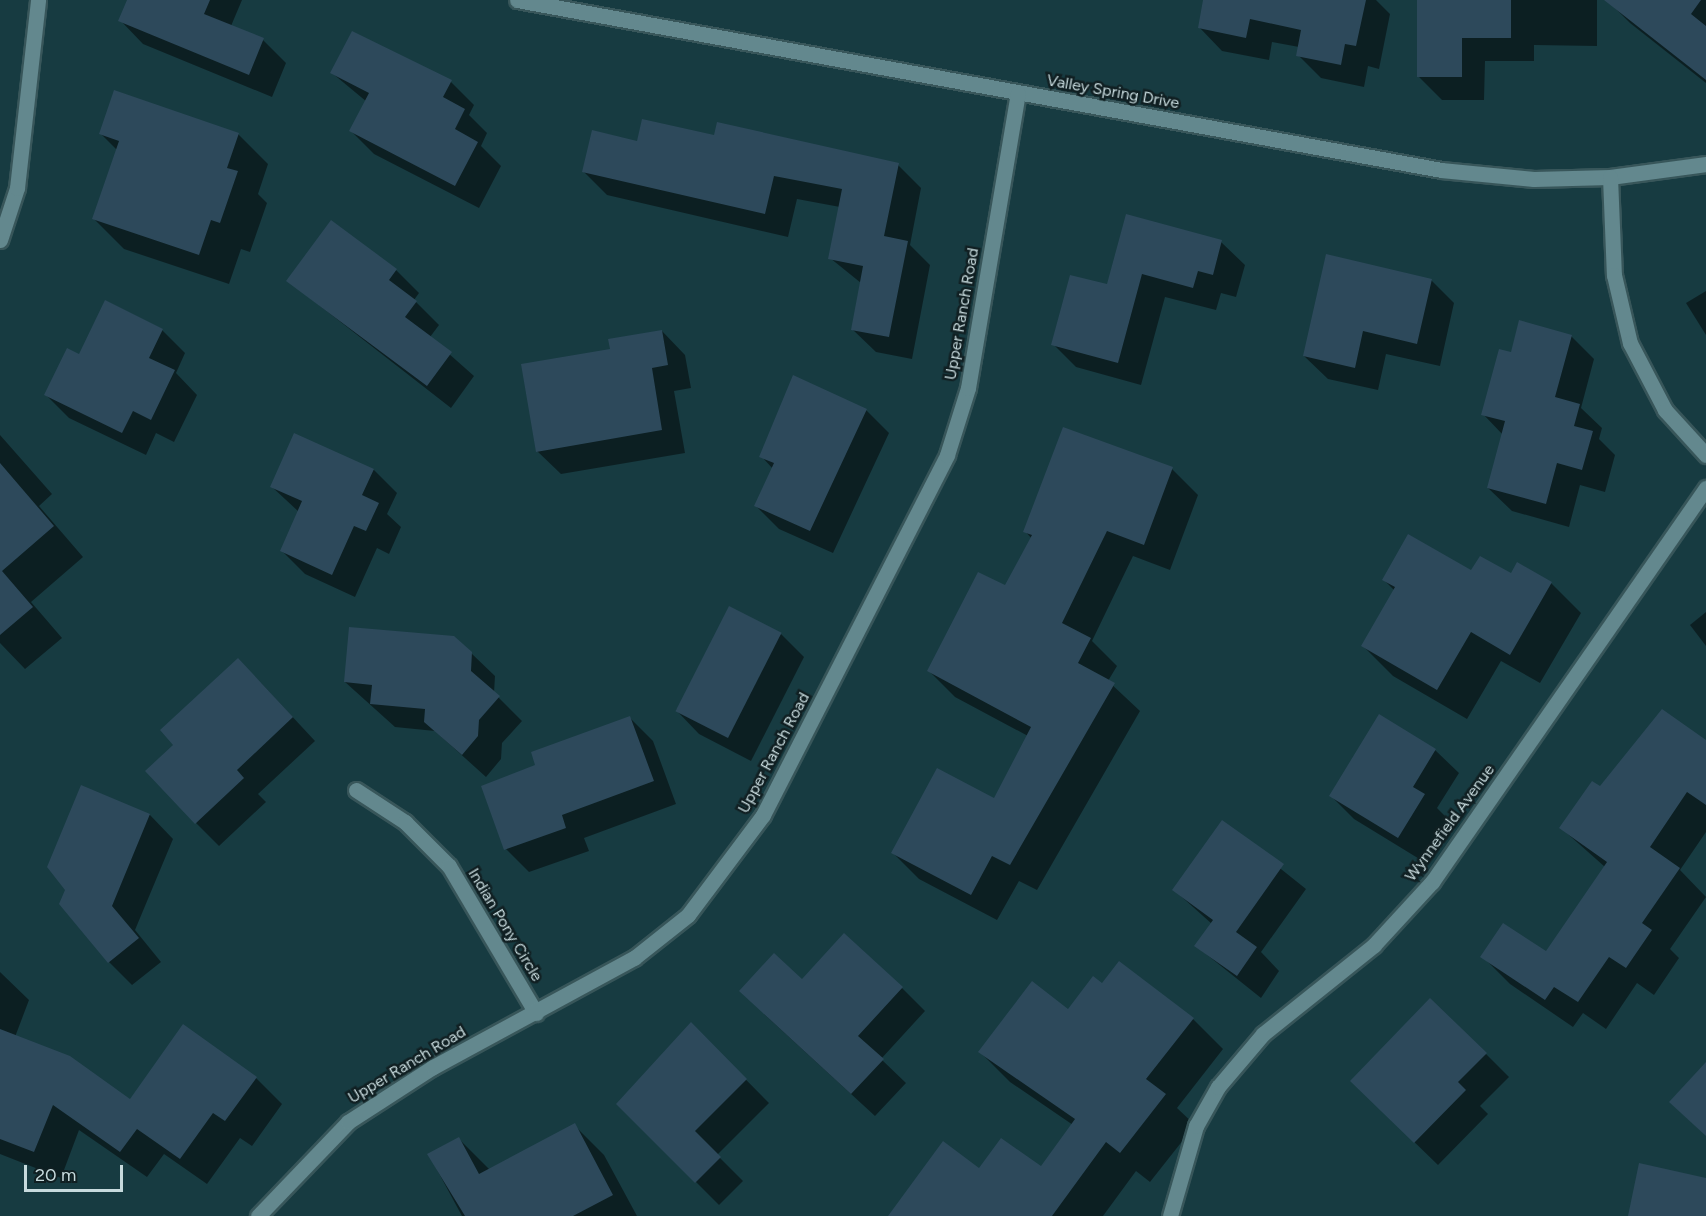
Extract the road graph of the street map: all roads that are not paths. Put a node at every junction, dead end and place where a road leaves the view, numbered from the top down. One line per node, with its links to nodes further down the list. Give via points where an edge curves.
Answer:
1 (38, 0): 6 (street, via 17,188)
2 (517, 0): 3 (street, Valley Spring Drive)
3 (1018, 93): 5 (street, Valley Spring Drive, via 1441,170 1534,179); 10 (street, Upper Ranch Road, via 968,388 947,456 763,815 688,915 634,958)
4 (1706, 164): 5 (street, Valley Spring Drive)
5 (1610, 177): 7 (street, via 1614,275 1630,343 1665,410)
6 (0, 240)
7 (1706, 455)
8 (1706, 488): 12 (street, Wynnefield Avenue, via 1432,882 1374,945 1263,1034 1218,1087 1196,1126)
9 (356, 790): 10 (street, Indian Pony Circle, via 405,822 449,866)
10 (536, 1013): 11 (street, Upper Ranch Road, via 433,1067 348,1122)
11 (258, 1216)
12 (1170, 1216)

